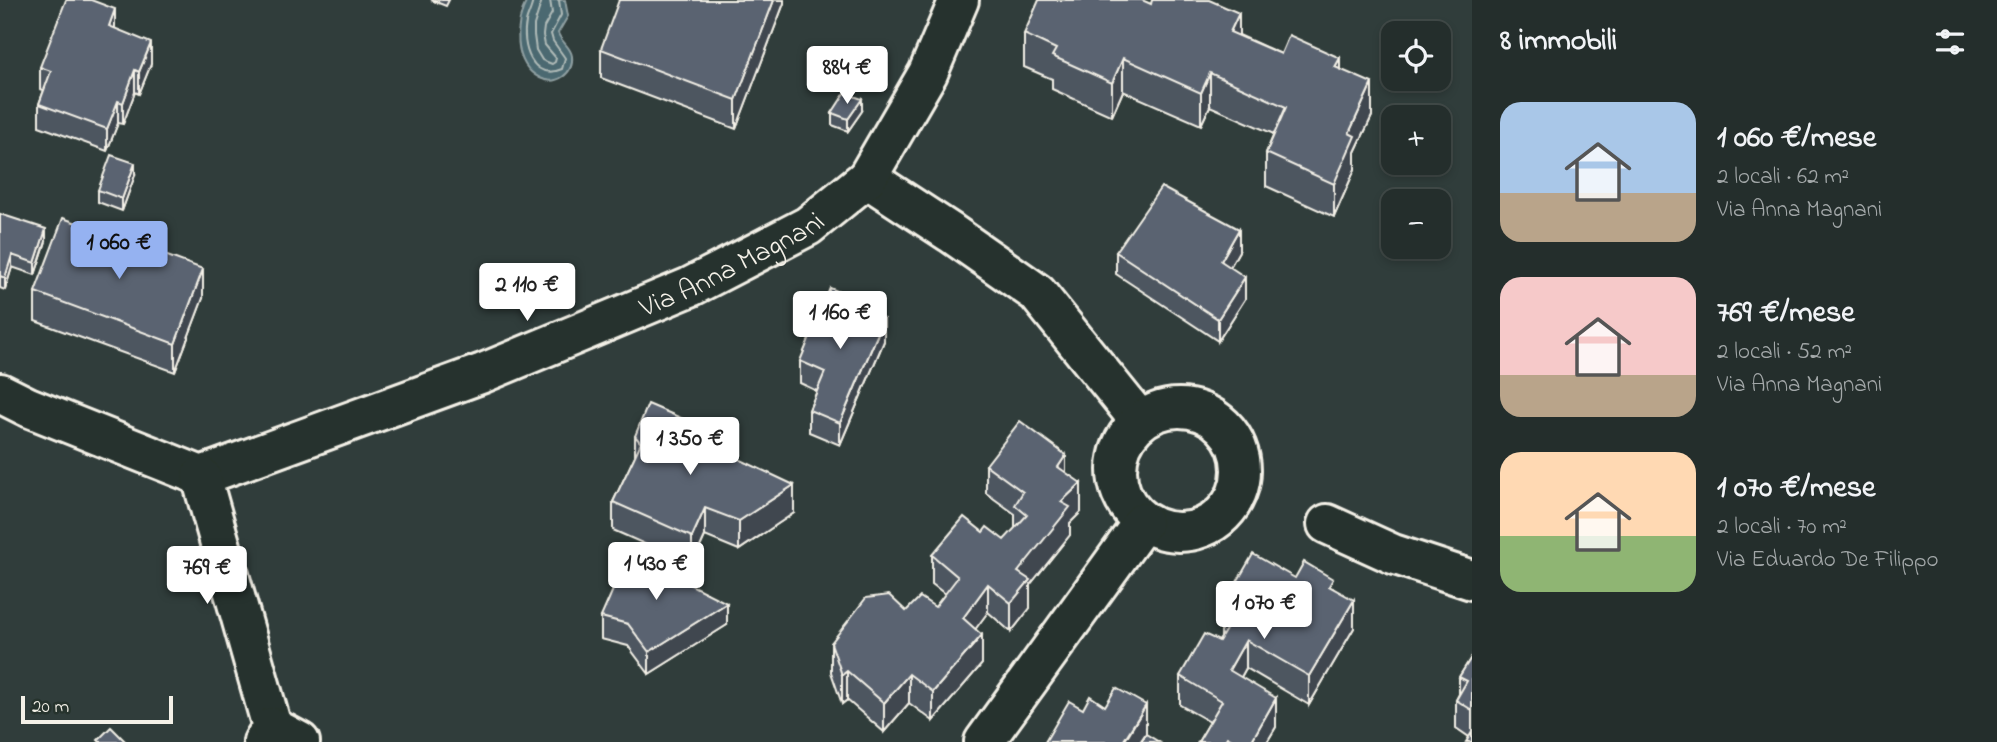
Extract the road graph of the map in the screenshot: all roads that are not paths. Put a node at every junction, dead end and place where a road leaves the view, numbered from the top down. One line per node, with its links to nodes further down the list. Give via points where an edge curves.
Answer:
1 (959, 0): 2 (street, Via Anna Magnani, via 929,73)
2 (867, 178): 4 (street, via 1037,293); 5 (street, Via Anna Magnani, via 808,226 690,287 483,373)
3 (0, 393): 5 (street)
4 (1140, 421): 6 (street, via 1118,453 1116,473 1119,491); 6 (street, via 1158,411 1178,408 1217,420 1231,436 1242,475 1237,494 1214,523 1178,533)
5 (201, 476): 9 (street)
6 (1143, 522): 10 (street)
7 (1328, 524): 8 (street, via 1393,554)
8 (1472, 580)
9 (278, 737)
10 (984, 742)

